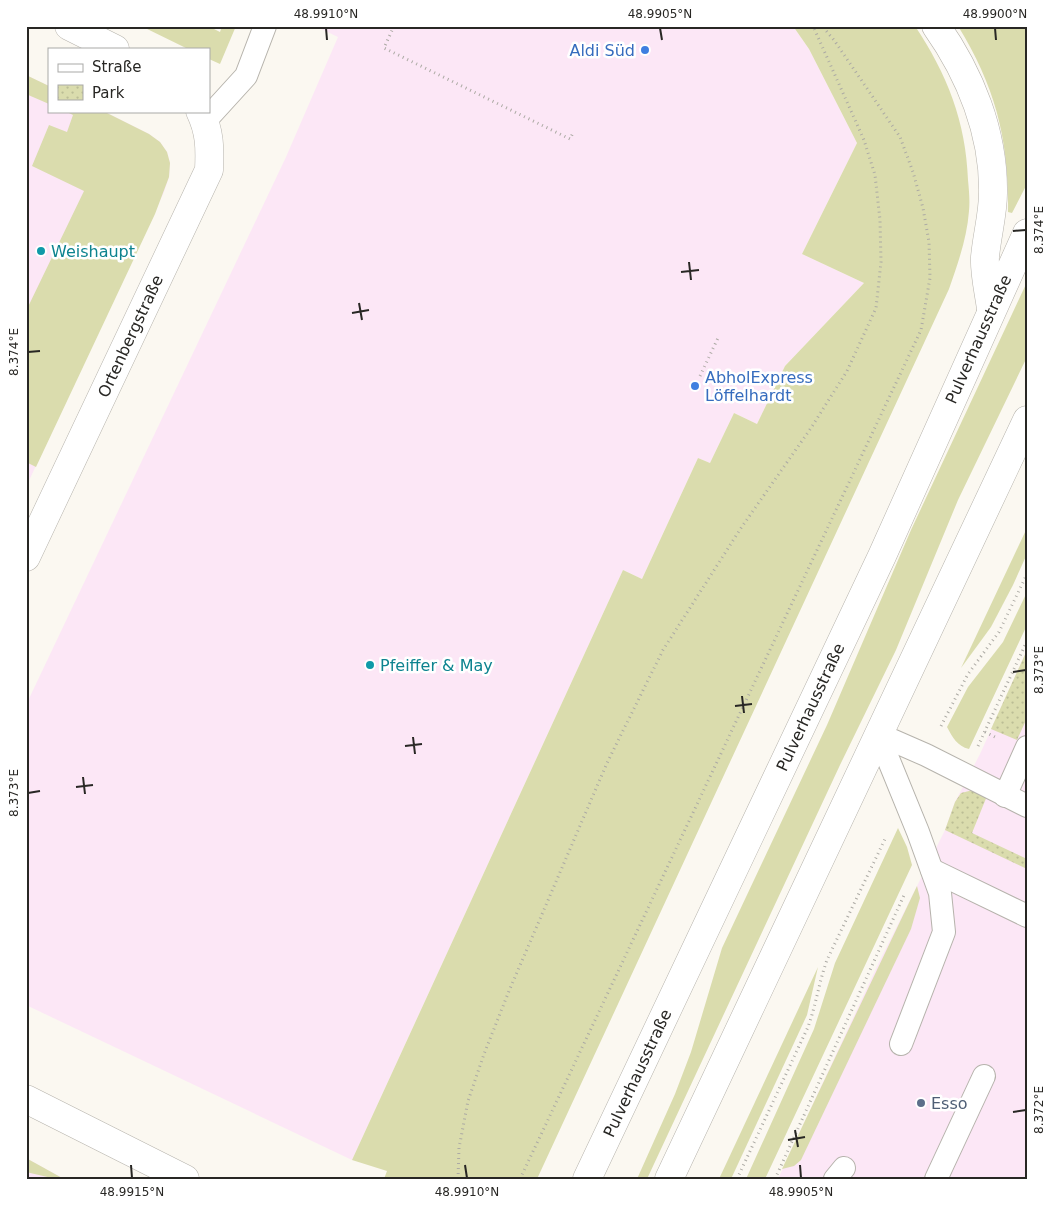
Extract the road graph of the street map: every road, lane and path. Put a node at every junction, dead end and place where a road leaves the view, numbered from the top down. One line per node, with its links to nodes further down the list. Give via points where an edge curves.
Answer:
1 (69, 26): 7 (main road)
2 (265, 26): 8 (lane, via 246,76)
3 (394, 26): 10 (path, via 384,48 570,139)
4 (812, 26): 32 (path, via 864,140 875,175 881,262 876,308 848,371 663,650 607,763 484,1054 468,1101 458,1148)
5 (822, 26): 33 (path, via 900,137 913,172 929,242 930,278 921,330)
6 (936, 26): 12 (main road, via 971,89 984,121 994,193 985,258)
7 (113, 48)
8 (210, 109)
9 (202, 116): 16 (main road, Ortenbergstraße, via 210,146 209,170)
10 (573, 133)
11 (1027, 232): 12 (main road, Pulverhausstraße)
12 (991, 309): 34 (main road, Pulverhausstraße, via 882,556)
13 (718, 338): 14 (path)
14 (700, 376)
15 (1027, 420): 19 (main road)
16 (26, 557)
17 (1027, 574): 21 (path, via 999,632 968,674)
18 (1027, 640): 22 (path)
19 (878, 734): 21 (lane); 24 (lane); 35 (main road)
20 (1027, 747): 23 (lane)
21 (926, 755): 22 (lane)
22 (963, 775): 23 (lane)
23 (1005, 796): 25 (lane)
24 (905, 799): 26 (lane); 36 (path, via 827,960 808,1028)
25 (1027, 806)
26 (928, 861): 27 (lane); 28 (lane, via 940,893 944,932); 37 (path)
27 (1027, 916)
28 (901, 1044)
29 (984, 1076): 38 (lane)
30 (26, 1099): 31 (main road)
31 (185, 1179)
32 (458, 1179)
33 (520, 1179)
34 (587, 1179)
35 (669, 1179)
36 (737, 1179)
37 (774, 1179)
38 (936, 1179)

